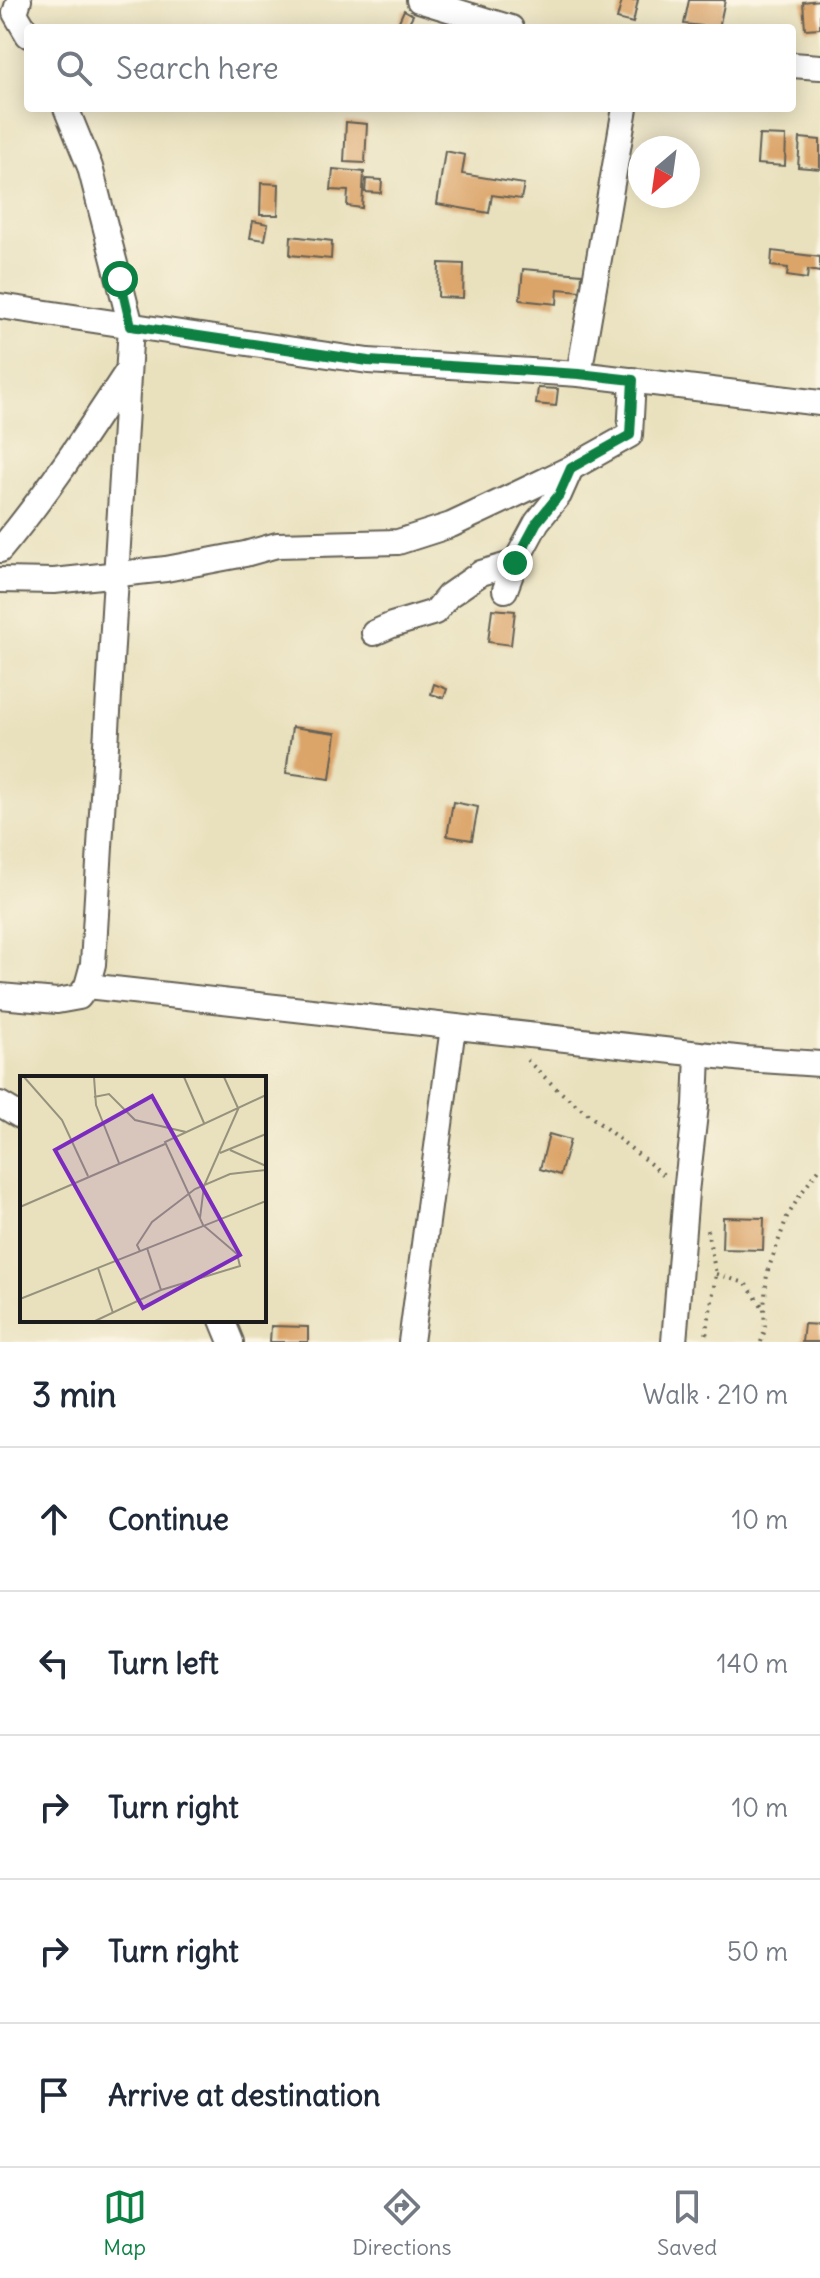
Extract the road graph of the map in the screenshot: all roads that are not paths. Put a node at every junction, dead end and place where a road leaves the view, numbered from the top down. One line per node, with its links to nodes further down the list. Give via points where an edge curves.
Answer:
1 (19, 0): 4 (street, via 15,13)
2 (419, 0): 3 (street)
3 (498, 24)
4 (24, 28)
5 (796, 65): 6 (street)
6 (820, 67)
7 (68, 112): 10 (street, via 90,167)
8 (624, 112): 12 (street)
9 (0, 306): 10 (street)
10 (131, 326): 11 (street); 12 (street, via 368,361)
11 (128, 370): 16 (street, via 59,474); 18 (street)
12 (579, 374): 13 (street)
13 (633, 380): 14 (street); 15 (street, via 630,435)
14 (820, 403)
15 (571, 468): 17 (street); 18 (street, via 451,525 398,542 277,545)
16 (0, 550)
17 (515, 563): 20 (street); 21 (street, via 481,573 435,612)
18 (116, 574): 19 (street); 22 (street, via 93,964)
19 (0, 580)
20 (505, 590)
21 (374, 633)
22 (87, 986): 23 (street, via 79,997 57,1001); 24 (street)
23 (0, 996)
24 (453, 1027): 25 (street); 31 (street)
25 (698, 1054): 26 (street); 32 (street)
26 (820, 1064)
27 (0, 1104): 28 (street)
28 (20, 1116)
29 (223, 1322): 30 (street)
30 (231, 1342)
31 (411, 1342)
32 (674, 1342)

